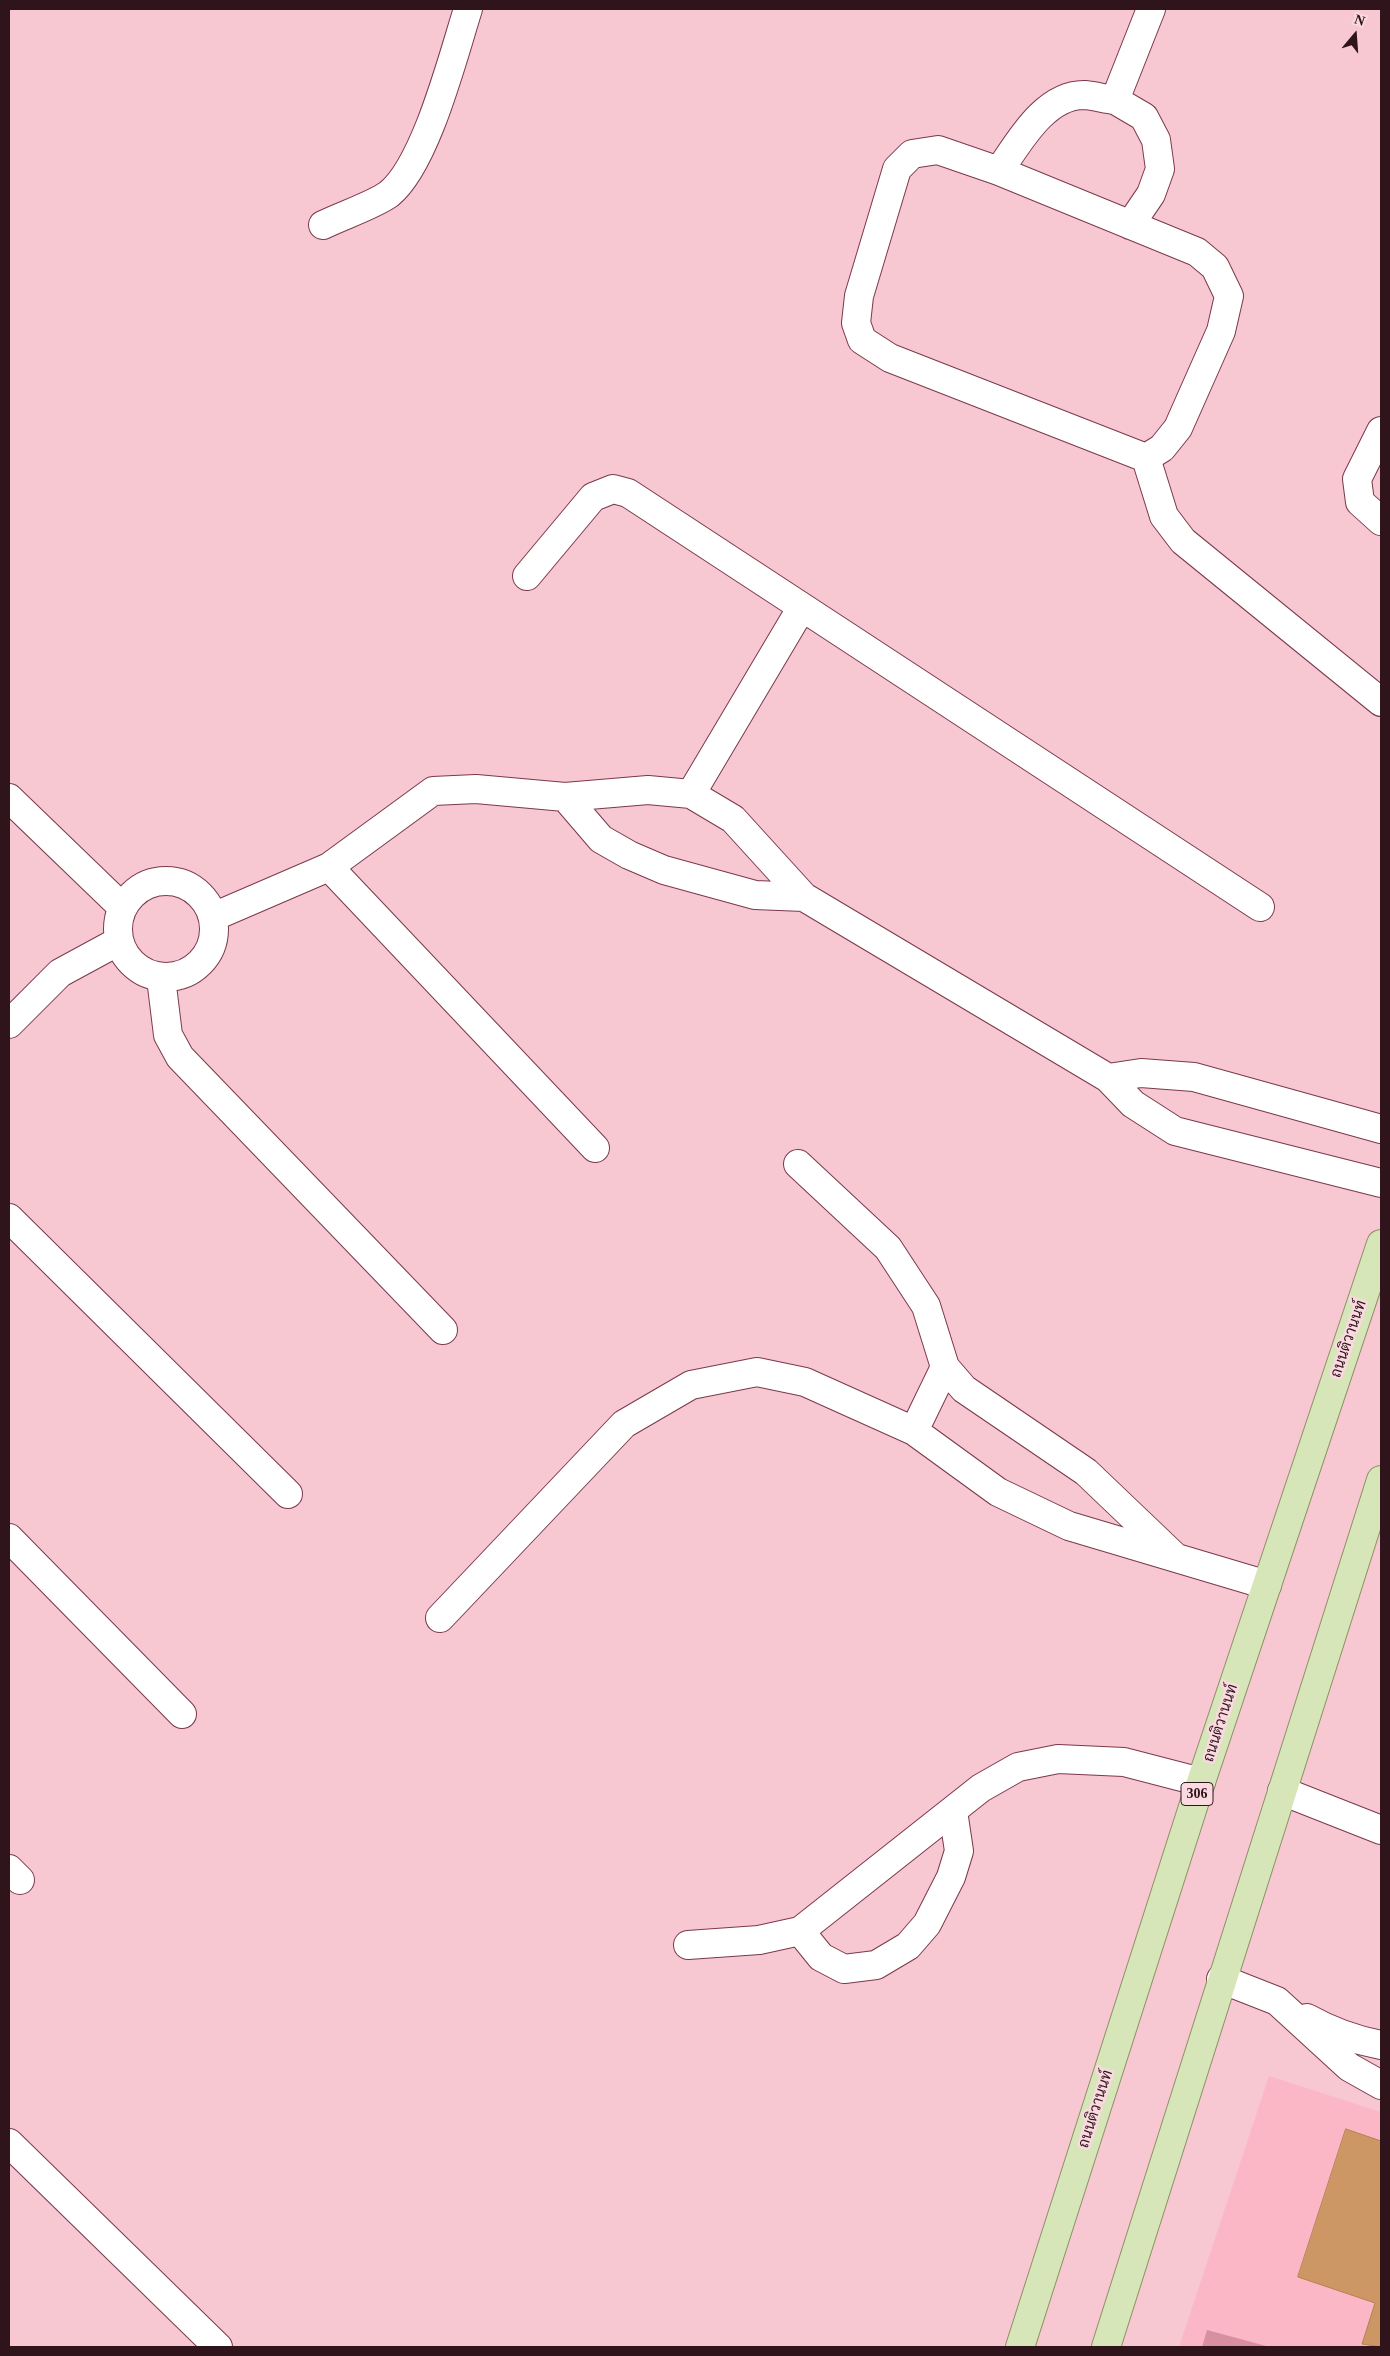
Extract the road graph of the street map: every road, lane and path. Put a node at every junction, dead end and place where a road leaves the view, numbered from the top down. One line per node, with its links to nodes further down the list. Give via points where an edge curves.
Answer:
1 (468, 9): 5 (street, via 425,138 405,178 388,194)
2 (1151, 9): 3 (street)
3 (1115, 100): 4 (street, via 1084,95 1056,103 1035,120); 6 (street, via 1144,117 1156,140 1160,169 1151,194)
4 (999, 171): 6 (street); 8 (street, via 938,150 912,154 897,168 859,296 856,323 862,340 890,358)
5 (323, 225)
6 (1130, 225): 8 (street, via 1197,252 1216,267 1229,296 1222,332 1178,428 1162,448)
7 (1381, 431): 9 (street, via 1357,480 1360,502)
8 (1146, 458): 12 (street, via 1164,516 1184,541)
9 (1381, 521)
10 (527, 576): 11 (street, via 593,497 613,489 628,492)
11 (802, 607): 13 (street); 19 (street)
12 (1381, 702)
13 (691, 794): 14 (street, via 648,790); 17 (street, via 733,819)
14 (565, 797): 16 (street, via 476,789 433,791); 17 (street, via 601,839 664,870 755,895)
15 (9, 798): 18 (street)
16 (329, 867): 20 (street); 26 (street)
17 (804, 897): 24 (street)
18 (122, 907): 20 (street, via 138,889 145,886 160,881 183,883 202,896); 21 (street, via 117,930)
19 (1260, 907)
20 (214, 917): 22 (street, via 214,940 203,961 184,975)
21 (119, 941): 22 (street, via 123,952 139,969); 23 (street, via 60,973)
22 (161, 978): 31 (street, via 168,1035 180,1057)
23 (9, 1024)
24 (1108, 1078): 25 (street, via 1142,1073 1194,1077); 28 (street, via 1133,1104 1175,1131)
25 (1381, 1129)
26 (595, 1148)
27 (798, 1164): 32 (street, via 888,1248 926,1306)
28 (1381, 1183)
29 (9, 1218): 35 (street)
30 (1381, 1244): 38 (main road, ถนนติวานนท์ / 306)
31 (443, 1330)
32 (945, 1367): 33 (street); 37 (street, via 964,1389 1086,1472)
33 (914, 1430): 37 (street, via 998,1492 1069,1526); 39 (street, via 805,1382 757,1372 691,1385 624,1424)
34 (1381, 1480): 42 (main road)
35 (288, 1494)
36 (9, 1538): 40 (street)
37 (1176, 1558): 38 (street)
38 (1267, 1585): 41 (main road, ถนนติวานนท์ / 306)
39 (440, 1618)
40 (182, 1714)
41 (1201, 1782): 43 (street, via 1124,1762 1058,1759 1018,1767 982,1788); 53 (main road, ถนนติวานนท์ / 306)
42 (1282, 1791): 44 (street); 47 (main road)
43 (953, 1811): 45 (street); 45 (street, via 959,1851 951,1877 927,1924 908,1946 876,1965 844,1969 821,1957)
44 (1381, 1830)
45 (800, 1931): 46 (street, via 759,1940)
46 (688, 1945)
47 (1221, 1979): 48 (street); 54 (main road)
48 (1278, 2001): 49 (street, via 1322,2026 1360,2041); 50 (street, via 1349,2067)
49 (1381, 2045)
50 (1381, 2085)
51 (9, 2143): 52 (street)
52 (218, 2347)
53 (1020, 2347)
54 (1106, 2347)

